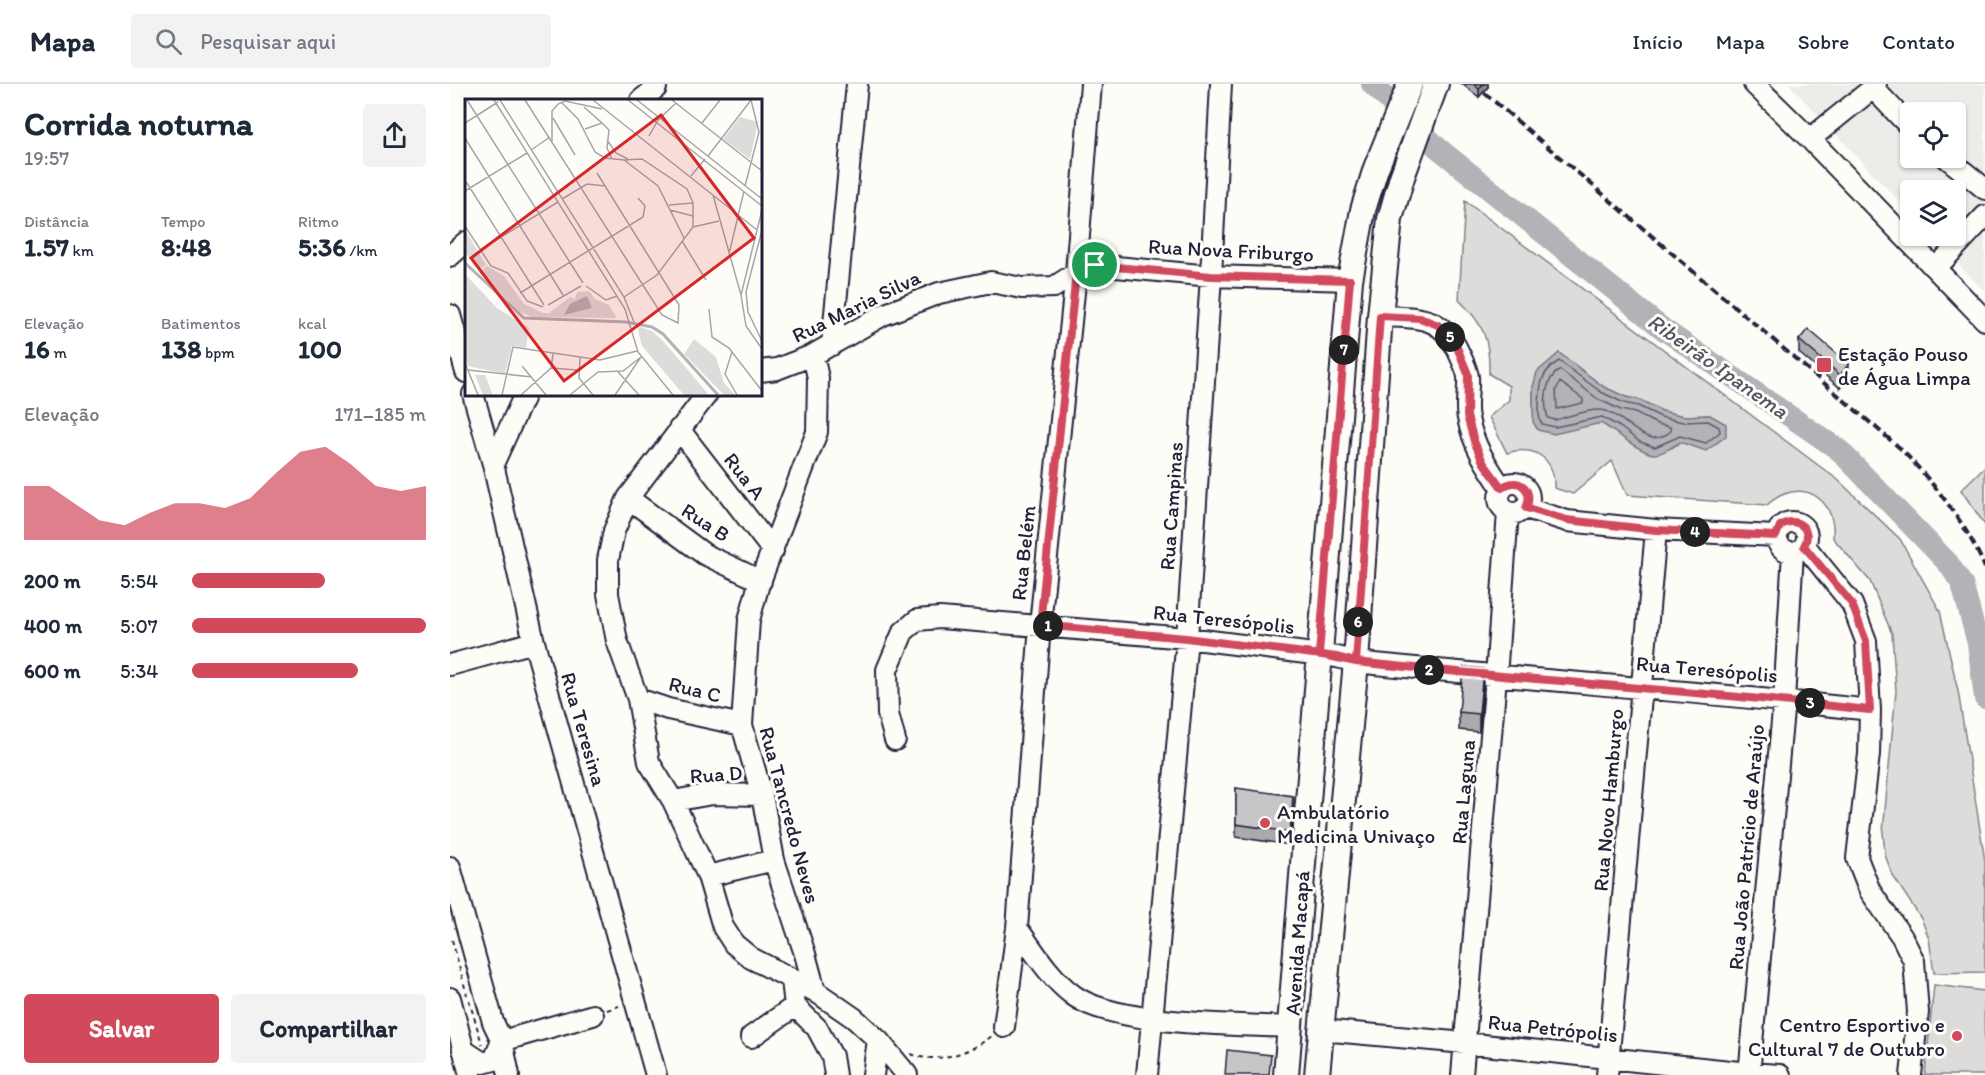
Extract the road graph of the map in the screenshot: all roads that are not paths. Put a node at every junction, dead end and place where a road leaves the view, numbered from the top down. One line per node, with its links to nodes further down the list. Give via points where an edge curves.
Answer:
1 (857, 84): 22 (street)
2 (1091, 84): 16 (street, Rua Belém)
3 (1221, 84): 17 (street, Rua Campinas)
4 (1410, 84): 18 (main road, Avenida Macapá, via 1363,210)
5 (1436, 84): 20 (main road, Avenida Macapá, via 1390,219)
6 (1754, 84): 9 (street)
7 (1875, 86): 8 (street); 9 (street)
8 (1900, 115)
9 (1810, 139): 15 (street)
10 (1959, 168): 11 (street)
11 (1985, 189)
12 (1985, 216): 15 (street)
13 (465, 243): 14 (street)
14 (450, 256)
15 (1936, 268): 21 (street)
16 (1076, 273): 17 (street, Rua Nova Friburgo, via 1095,265); 22 (street, Rua Maria Silva, via 1054,287 1022,288 991,282 939,293 883,315); 39 (street, Rua Belém)
17 (1211, 276): 18 (street, Rua Nova Friburgo); 40 (street, Rua Campinas)
18 (1350, 280): 42 (main road, Avenida Macapá)
19 (450, 315): 24 (street)
20 (1380, 316): 31 (street, via 1420,318 1438,325 1454,340 1468,374 1467,416 1474,441 1483,462); 43 (main road, Avenida Macapá)
21 (1985, 320)
22 (832, 345): 23 (street, Rua Maria Silva)
23 (813, 355): 25 (street, Rua Maria Silva); 37 (street, Rua Tancredo Neves, via 818,378 817,432)
24 (465, 368)
25 (762, 371)
26 (474, 396): 30 (street, Rua Teresina)
27 (524, 396): 30 (street)
28 (705, 396): 29 (street)
29 (679, 429): 32 (street); 37 (street, Rua A)
30 (493, 464): 41 (street, Rua Teresina)
31 (1502, 488): 33 (street, via 1498,496 1504,510); 33 (street, via 1517,483 1526,488 1530,498)
32 (628, 498): 38 (street, Rua B, via 704,554); 47 (street, via 614,531 608,560 608,594 617,641)
33 (1517, 510): 34 (street); 45 (street, Rua Laguna)
34 (1656, 530): 35 (street); 46 (street, Rua Novo Hamburgo)
35 (1776, 536): 36 (street, via 1783,550); 36 (street, via 1780,526 1795,521 1808,536)
36 (1799, 549): 48 (street, Rua João Patrício de Araújo); 49 (street, via 1852,604 1866,641)
37 (773, 551): 38 (street, Rua Tancredo Neves)
38 (761, 581): 50 (street, Rua Tancredo Neves, via 748,620)
39 (1040, 625): 40 (street, Rua Teresópolis); 51 (street, Rua Teresópolis, via 917,620 903,632 887,670 888,714); 57 (street, Rua Belém)
40 (1186, 638): 42 (street, Rua Teresópolis); 63 (street, Rua Campinas)
41 (534, 642): 44 (street); 76 (street, Rua Teresina)
42 (1319, 654): 43 (street, Rua Teresópolis); 65 (main road, Avenida Macapá)
43 (1356, 662): 45 (street, Rua Teresópolis); 66 (main road, Avenida Macapá)
44 (450, 665)
45 (1496, 677): 46 (street, Rua Teresópolis); 70 (street, Rua Laguna)
46 (1642, 687): 48 (street, Rua Teresópolis); 72 (street, Rua Novo Hamburgo)
47 (638, 699): 50 (street, Rua C); 53 (street, via 650,762)
48 (1784, 700): 49 (street, Rua Teresópolis); 73 (street, Rua João Patrício de Araújo)
49 (1870, 710): 85 (street, via 1857,858 1870,891 1914,961 1918,1012)
50 (742, 725): 52 (street, Rua Tancredo Neves)
51 (895, 740)
52 (762, 795): 53 (street, Rua D, via 712,794); 54 (street, Rua Tancredo Neves)
53 (673, 801): 56 (street)
54 (774, 860): 56 (street); 59 (street, Rua Tancredo Neves)
55 (450, 867): 69 (street, via 493,1022)
56 (708, 876): 58 (street, via 723,927 734,944)
57 (1017, 928): 63 (street, via 1054,978 1074,997 1102,1008); 64 (street, Rua Belém)
58 (792, 980): 59 (street); 61 (street)
59 (815, 991): 68 (street)
60 (450, 998): 71 (street)
61 (795, 1006): 67 (street); 77 (street, via 817,1028 832,1056)
62 (593, 1015): 69 (street)
63 (1153, 1019): 65 (street); 80 (street, Rua Campinas)
64 (1004, 1027)
65 (1290, 1027): 81 (main road, Avenida Macapá)
66 (1321, 1030): 70 (street, Rua Petrópolis); 82 (main road, Avenida Macapá)
67 (751, 1037)
68 (878, 1040): 78 (street); 79 (street)
69 (502, 1041): 71 (street, via 494,1060 488,1062); 71 (street, via 482,1025 471,1027); 75 (street)
70 (1465, 1042): 72 (street, Rua Petrópolis); 83 (street, Rua Laguna)
71 (457, 1051): 74 (street)
72 (1608, 1066): 73 (street, Rua Petrópolis)
73 (1749, 1074): 84 (street, Rua Petrópolis)
74 (470, 1075)
75 (509, 1075)
76 (656, 1075)
77 (835, 1075)
78 (873, 1075)
79 (907, 1075)
80 (1147, 1075)
81 (1286, 1075)
82 (1317, 1075)
83 (1462, 1075)
84 (1780, 1075)
85 (1911, 1075)

